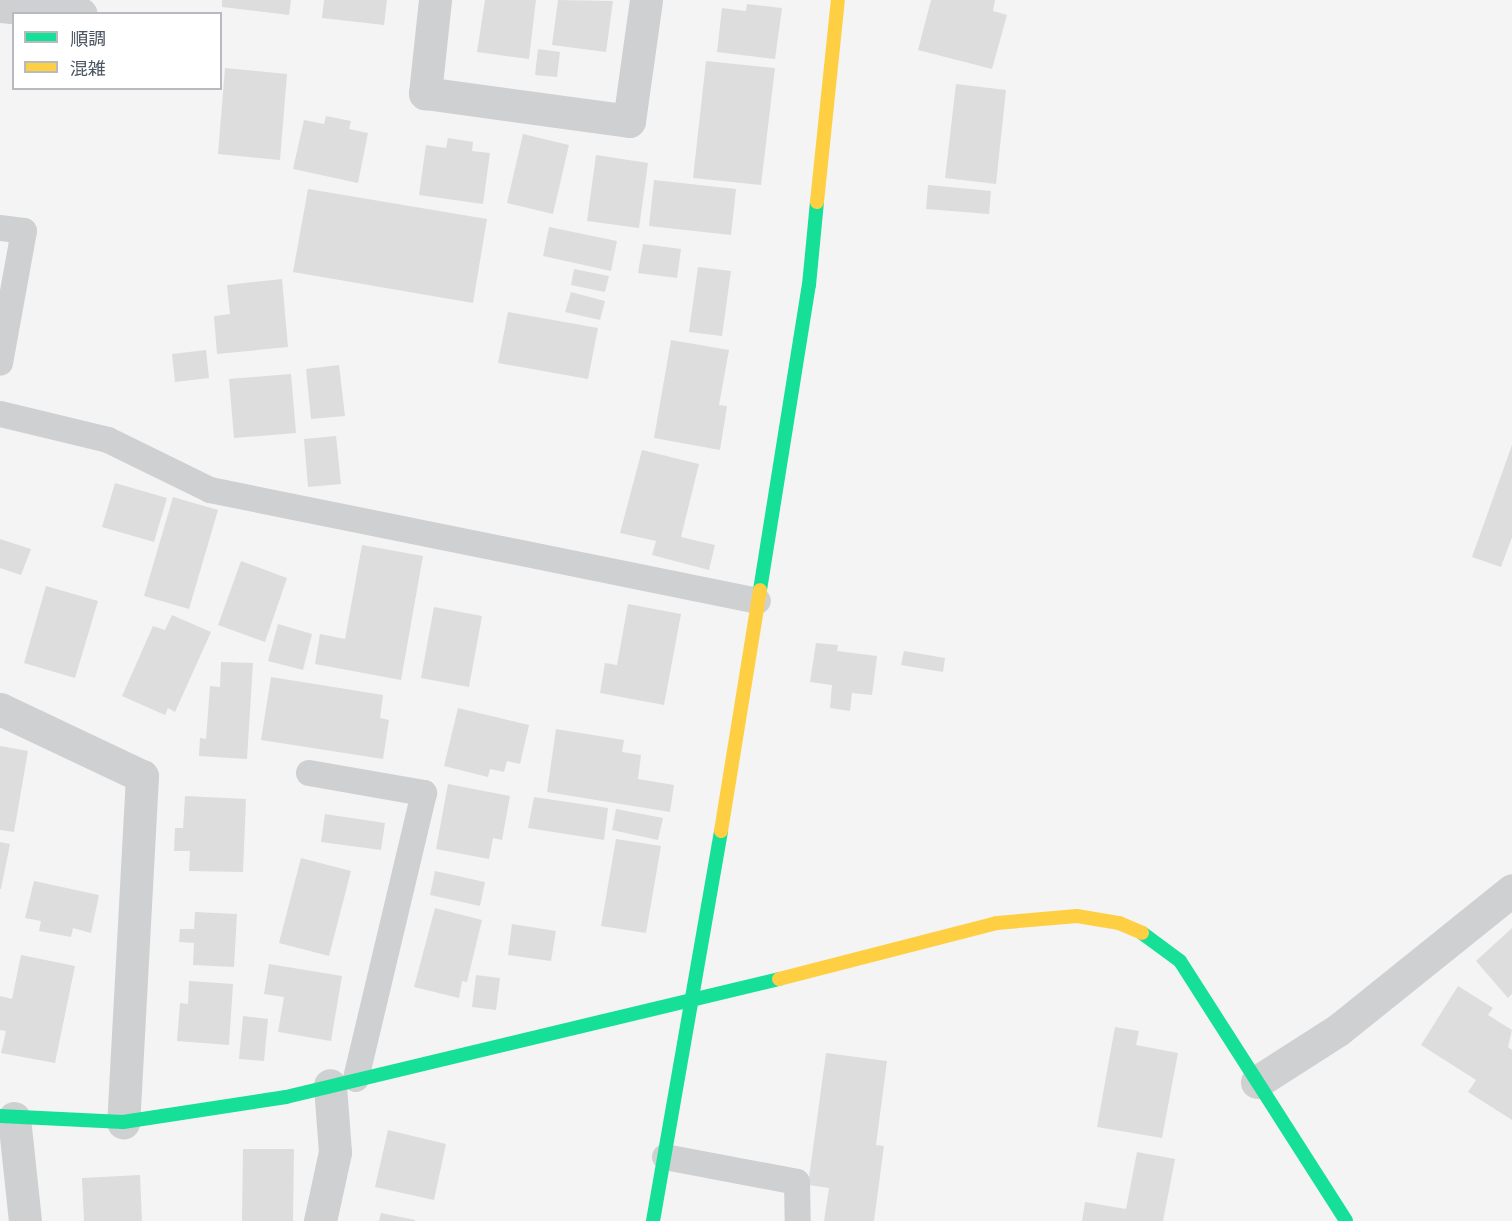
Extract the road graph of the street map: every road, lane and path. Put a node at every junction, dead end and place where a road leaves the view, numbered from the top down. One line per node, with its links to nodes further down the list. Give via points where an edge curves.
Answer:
1 (435, 0): 2 (street, via 425,93 630,121)
2 (646, 0)
3 (838, 0): 9 (street, via 809,285)
4 (0, 6): 5 (street)
5 (61, 12)
6 (0, 228): 7 (lane, via 24,231)
7 (0, 363)
8 (0, 414): 9 (lane, via 108,440 210,490)
9 (758, 601): 13 (street)
10 (0, 709): 17 (street, via 142,776)
11 (309, 773): 14 (lane, via 424,793)
12 (1512, 890): 15 (street, via 1338,1030)
13 (690, 1002): 14 (street); 15 (street, via 997,923 1077,916 1119,923 1152,938 1180,961); 18 (street)
14 (343, 1082): 17 (street, via 286,1097); 20 (street, via 335,1152)
15 (1257, 1082): 23 (street)
16 (7, 1117): 17 (street); 19 (street)
17 (123, 1122)
18 (665, 1157): 21 (street); 22 (lane, via 797,1182)
19 (25, 1221)
20 (320, 1221)
21 (653, 1221)
22 (798, 1221)
23 (1346, 1221)

